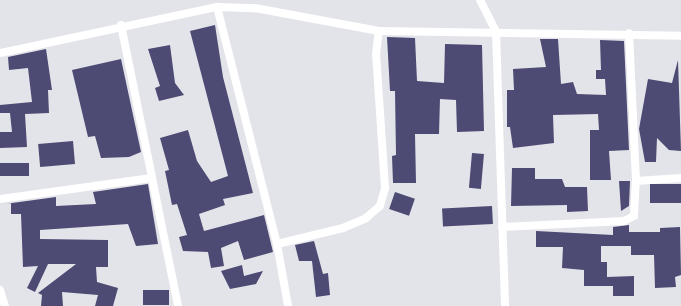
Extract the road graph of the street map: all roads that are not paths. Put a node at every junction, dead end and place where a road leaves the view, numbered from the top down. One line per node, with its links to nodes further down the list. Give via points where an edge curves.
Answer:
1 (480, 0): 5 (street)
2 (217, 7): 3 (street); 4 (street, via 255,8); 14 (street)
3 (121, 25): 8 (street); 9 (street)
4 (379, 31): 5 (street); 14 (street, via 376,54 385,188 380,206 366,218 342,228)
5 (496, 32): 6 (street); 13 (street)
6 (629, 33): 7 (street); 11 (street)
7 (681, 36)
8 (0, 53)
9 (152, 178): 12 (street); 17 (street)
10 (681, 178): 11 (street)
11 (636, 181): 13 (street, via 634,216 630,219)
12 (0, 198)
13 (502, 227): 19 (street)
14 (277, 244): 18 (street)
15 (0, 290): 16 (street)
16 (5, 306)
17 (178, 306)
18 (288, 306)
19 (505, 306)

